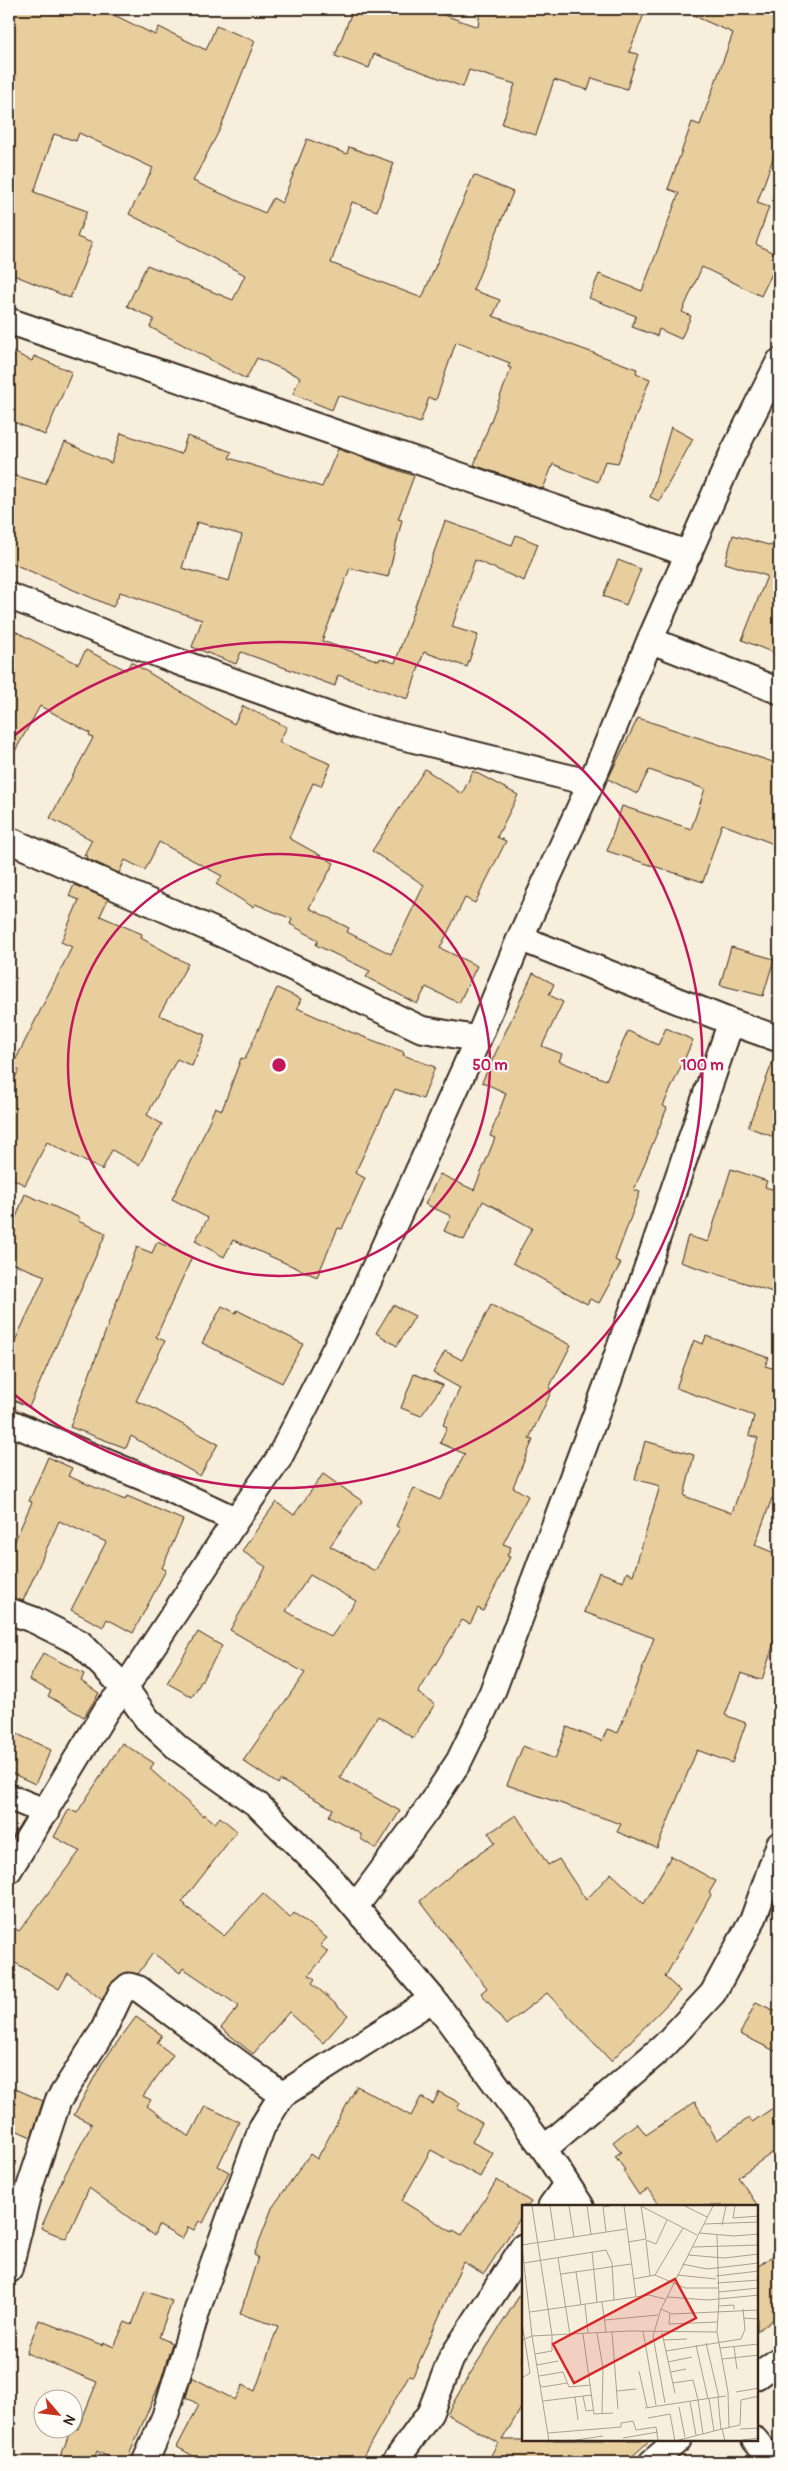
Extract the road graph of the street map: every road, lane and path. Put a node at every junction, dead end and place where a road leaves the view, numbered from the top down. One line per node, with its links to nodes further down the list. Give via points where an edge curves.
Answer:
1 (9, 321): 3 (street)
2 (779, 362): 3 (street, via 732,455)
3 (689, 554): 5 (street)
4 (9, 596): 7 (street, via 176,661 359,726)
5 (650, 640): 6 (street); 7 (street)
6 (779, 691)
7 (591, 783): 9 (street)
8 (9, 840): 11 (street, via 226,936 421,1028)
9 (520, 938): 10 (street); 11 (street)
10 (731, 1022): 12 (street); 21 (street, via 608,1382 492,1693 459,1761)
11 (478, 1039): 14 (street, via 350,1320 278,1460)
12 (779, 1039)
13 (9, 1422): 14 (street, via 159,1484)
14 (236, 1520): 16 (street)
15 (9, 1610): 16 (street, via 80,1643)
16 (125, 1688): 18 (street, via 107,1709); 21 (street, via 147,1719 179,1749 258,1805)
17 (9, 1797): 18 (street)
18 (46, 1812): 20 (street)
19 (779, 1845): 24 (street, via 754,1918 713,1993 664,2046)
20 (9, 1870)
21 (356, 1906): 22 (street)
22 (433, 1999): 23 (street); 24 (street)
23 (282, 2095): 29 (street, via 139,1989 129,1986 121,1993 103,2031 58,2101 29,2189); 34 (street, via 262,2127 201,2298 165,2416)
24 (544, 2149): 25 (street)
25 (566, 2185): 26 (street); 27 (street)
26 (552, 2205)
27 (580, 2205)
28 (522, 2249): 35 (street, via 451,2359 430,2413)
29 (9, 2270)
30 (779, 2360): 31 (street)
31 (758, 2375)
32 (677, 2441): 36 (street)
33 (756, 2441): 37 (street)
34 (145, 2462)
35 (395, 2462)
36 (652, 2462)
37 (773, 2462)

